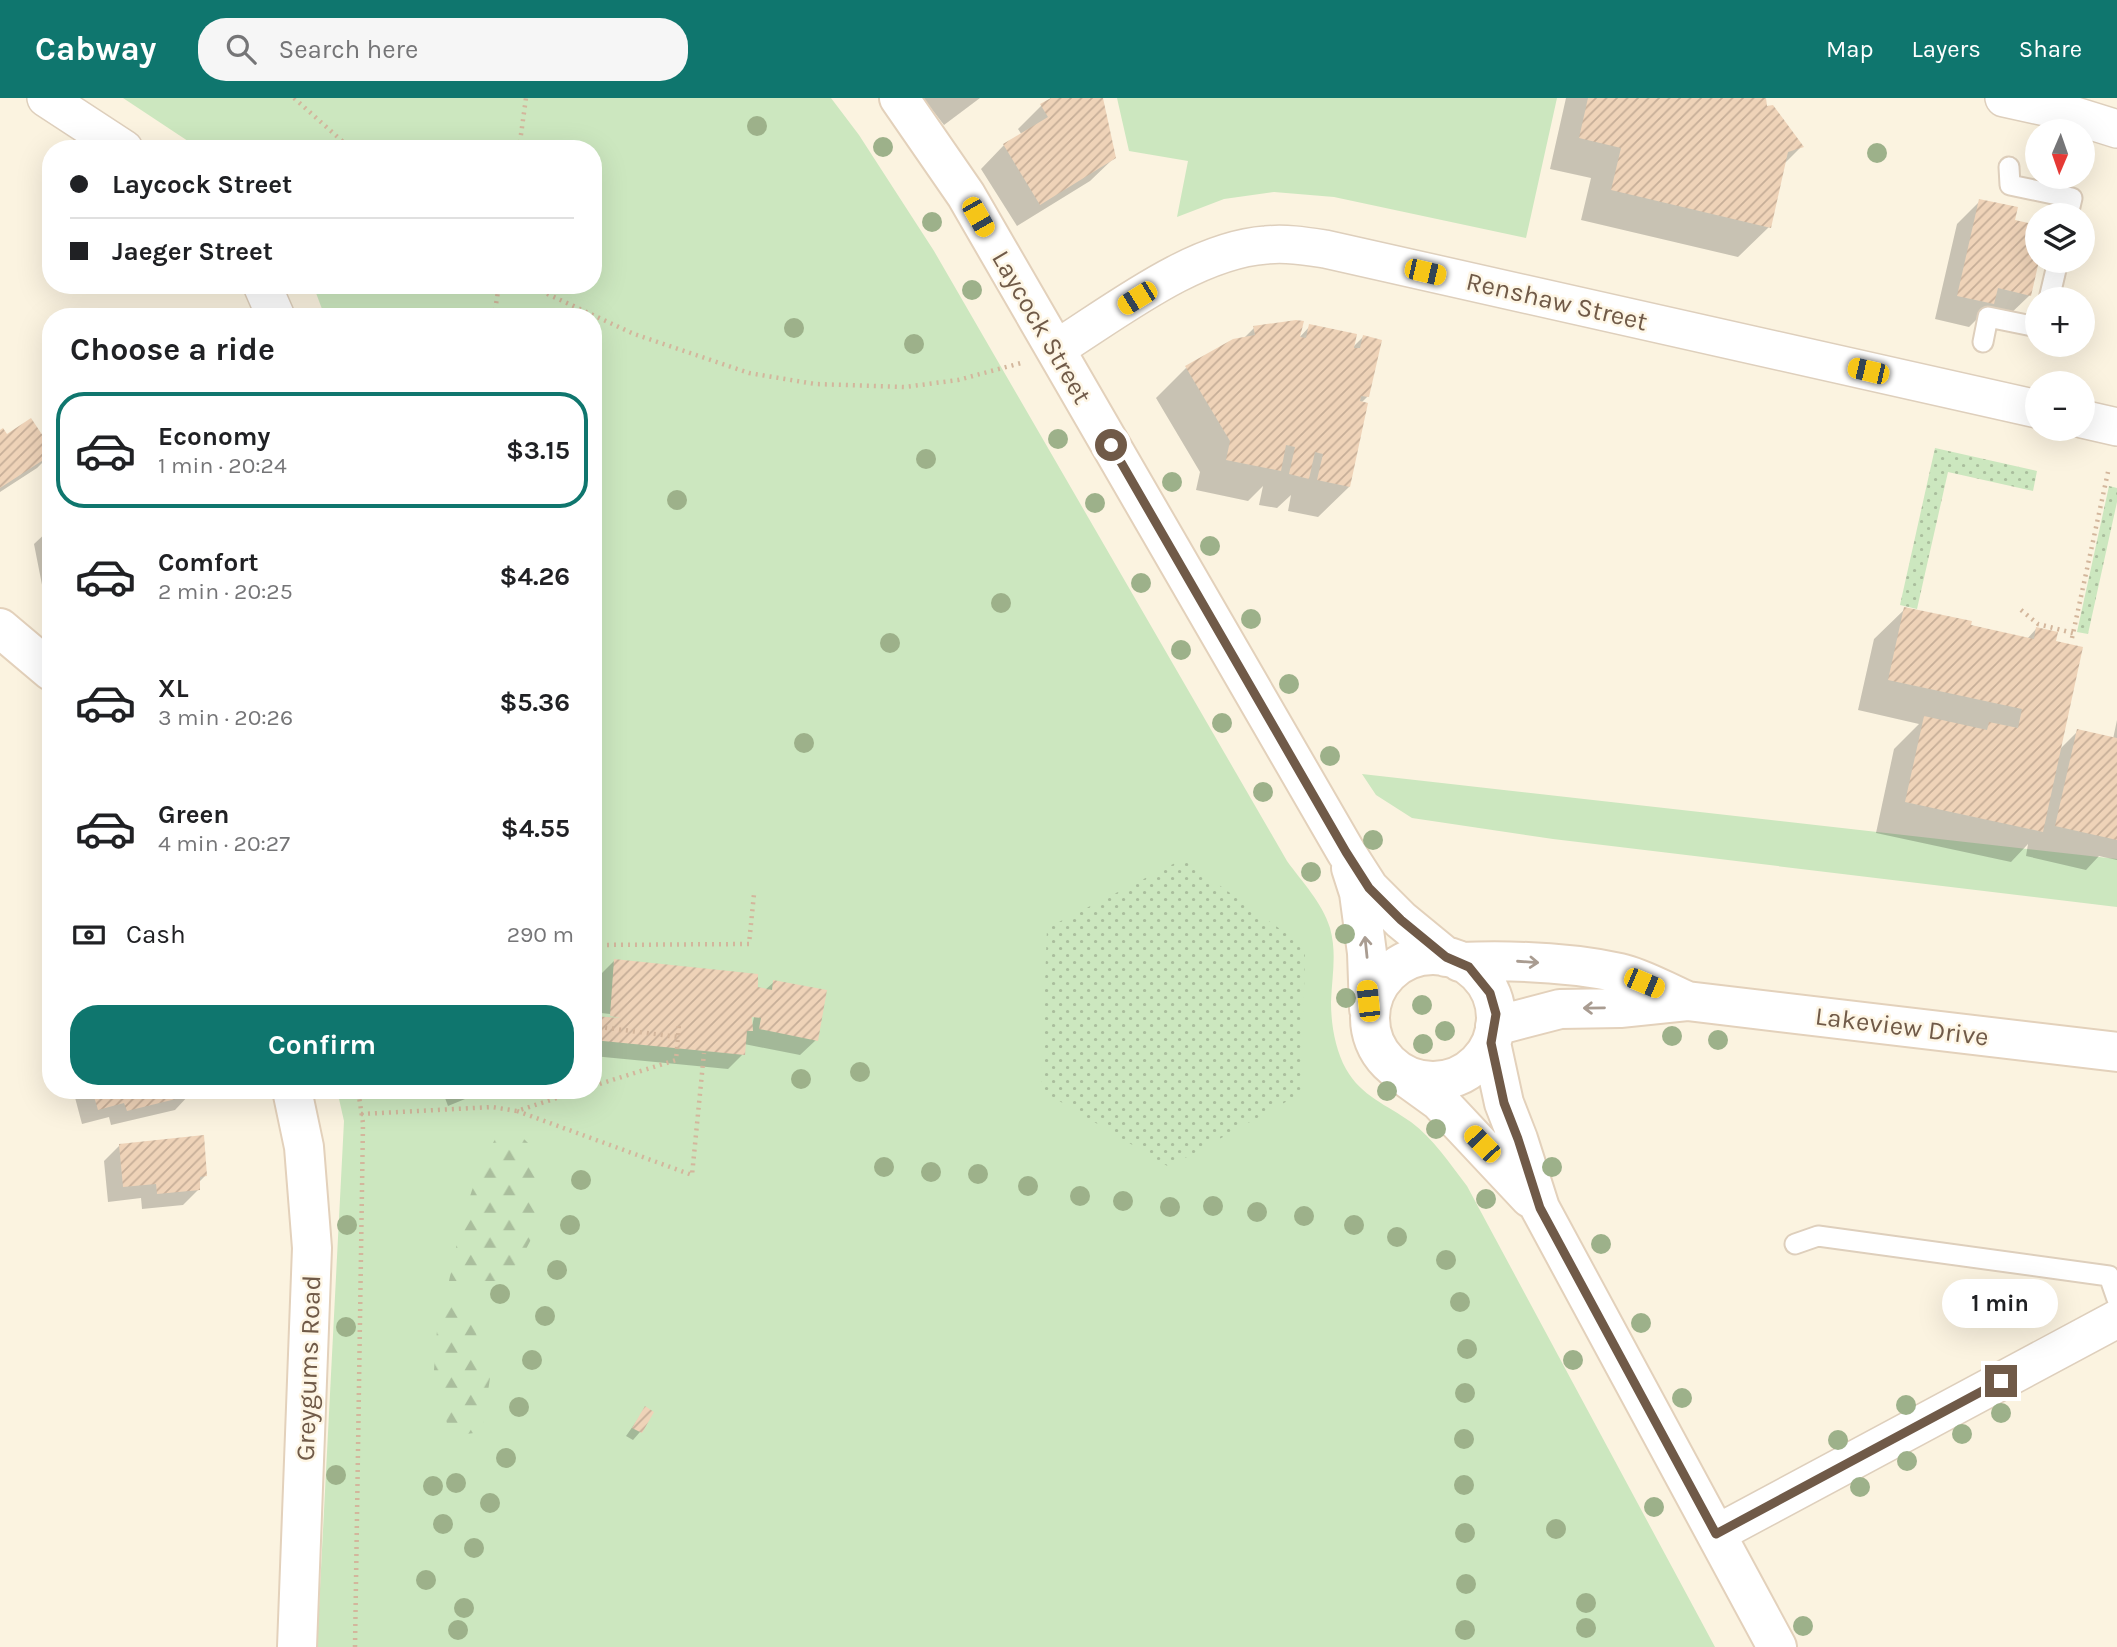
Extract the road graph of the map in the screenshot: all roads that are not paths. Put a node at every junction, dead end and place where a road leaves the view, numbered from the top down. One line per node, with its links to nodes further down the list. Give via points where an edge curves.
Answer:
1 (46, 98): 5 (street)
2 (899, 98): 10 (street, Laycock Street, via 966,195)
3 (2004, 98): 4 (street)
4 (2117, 130)
5 (110, 140)
6 (2009, 167): 7 (lane, via 2010,185 2072,198)
7 (2071, 203)
8 (2025, 325): 9 (lane, via 1988,317)
9 (1983, 342)
10 (1056, 349): 11 (street, Renshaw Street, via 1212,258 1263,245 1290,244); 16 (street, Laycock Street)
11 (2025, 406)
12 (2095, 422): 13 (street)
13 (2117, 427)
14 (0, 628): 15 (street)
15 (42, 663)
16 (1346, 852): 17 (street, Laycock Street, via 1369,888); 19 (street, Laycock Street, one-way to 16, via 1362,913)
17 (1453, 960): 18 (street, Lakeview Drive, one-way to 18, via 1566,965 1623,974); 19 (street, via 1426,956 1398,966 1378,987); 20 (street, via 1477,975 1490,993)
18 (1687, 1001): 20 (street, Lakeview Drive, one-way to 20, via 1560,1009); 21 (street, Lakeview Drive)
19 (1370, 1016): 22 (street, via 1377,1047)
20 (1493, 1034): 22 (street, via 1486,1052 1471,1068 1451,1078 1430,1081); 24 (street, via 1504,1103)
21 (2117, 1052)
22 (1399, 1071): 24 (street, via 1439,1101)
23 (294, 1099): 29 (street, Greygums Road, via 304,1147 312,1248)
24 (1540, 1208): 28 (street)
25 (1795, 1244): 26 (lane, via 1818,1236 2109,1276)
26 (2117, 1299)
27 (2117, 1319): 28 (street)
28 (1716, 1534): 30 (street)
29 (297, 1647)
30 (1777, 1647)

